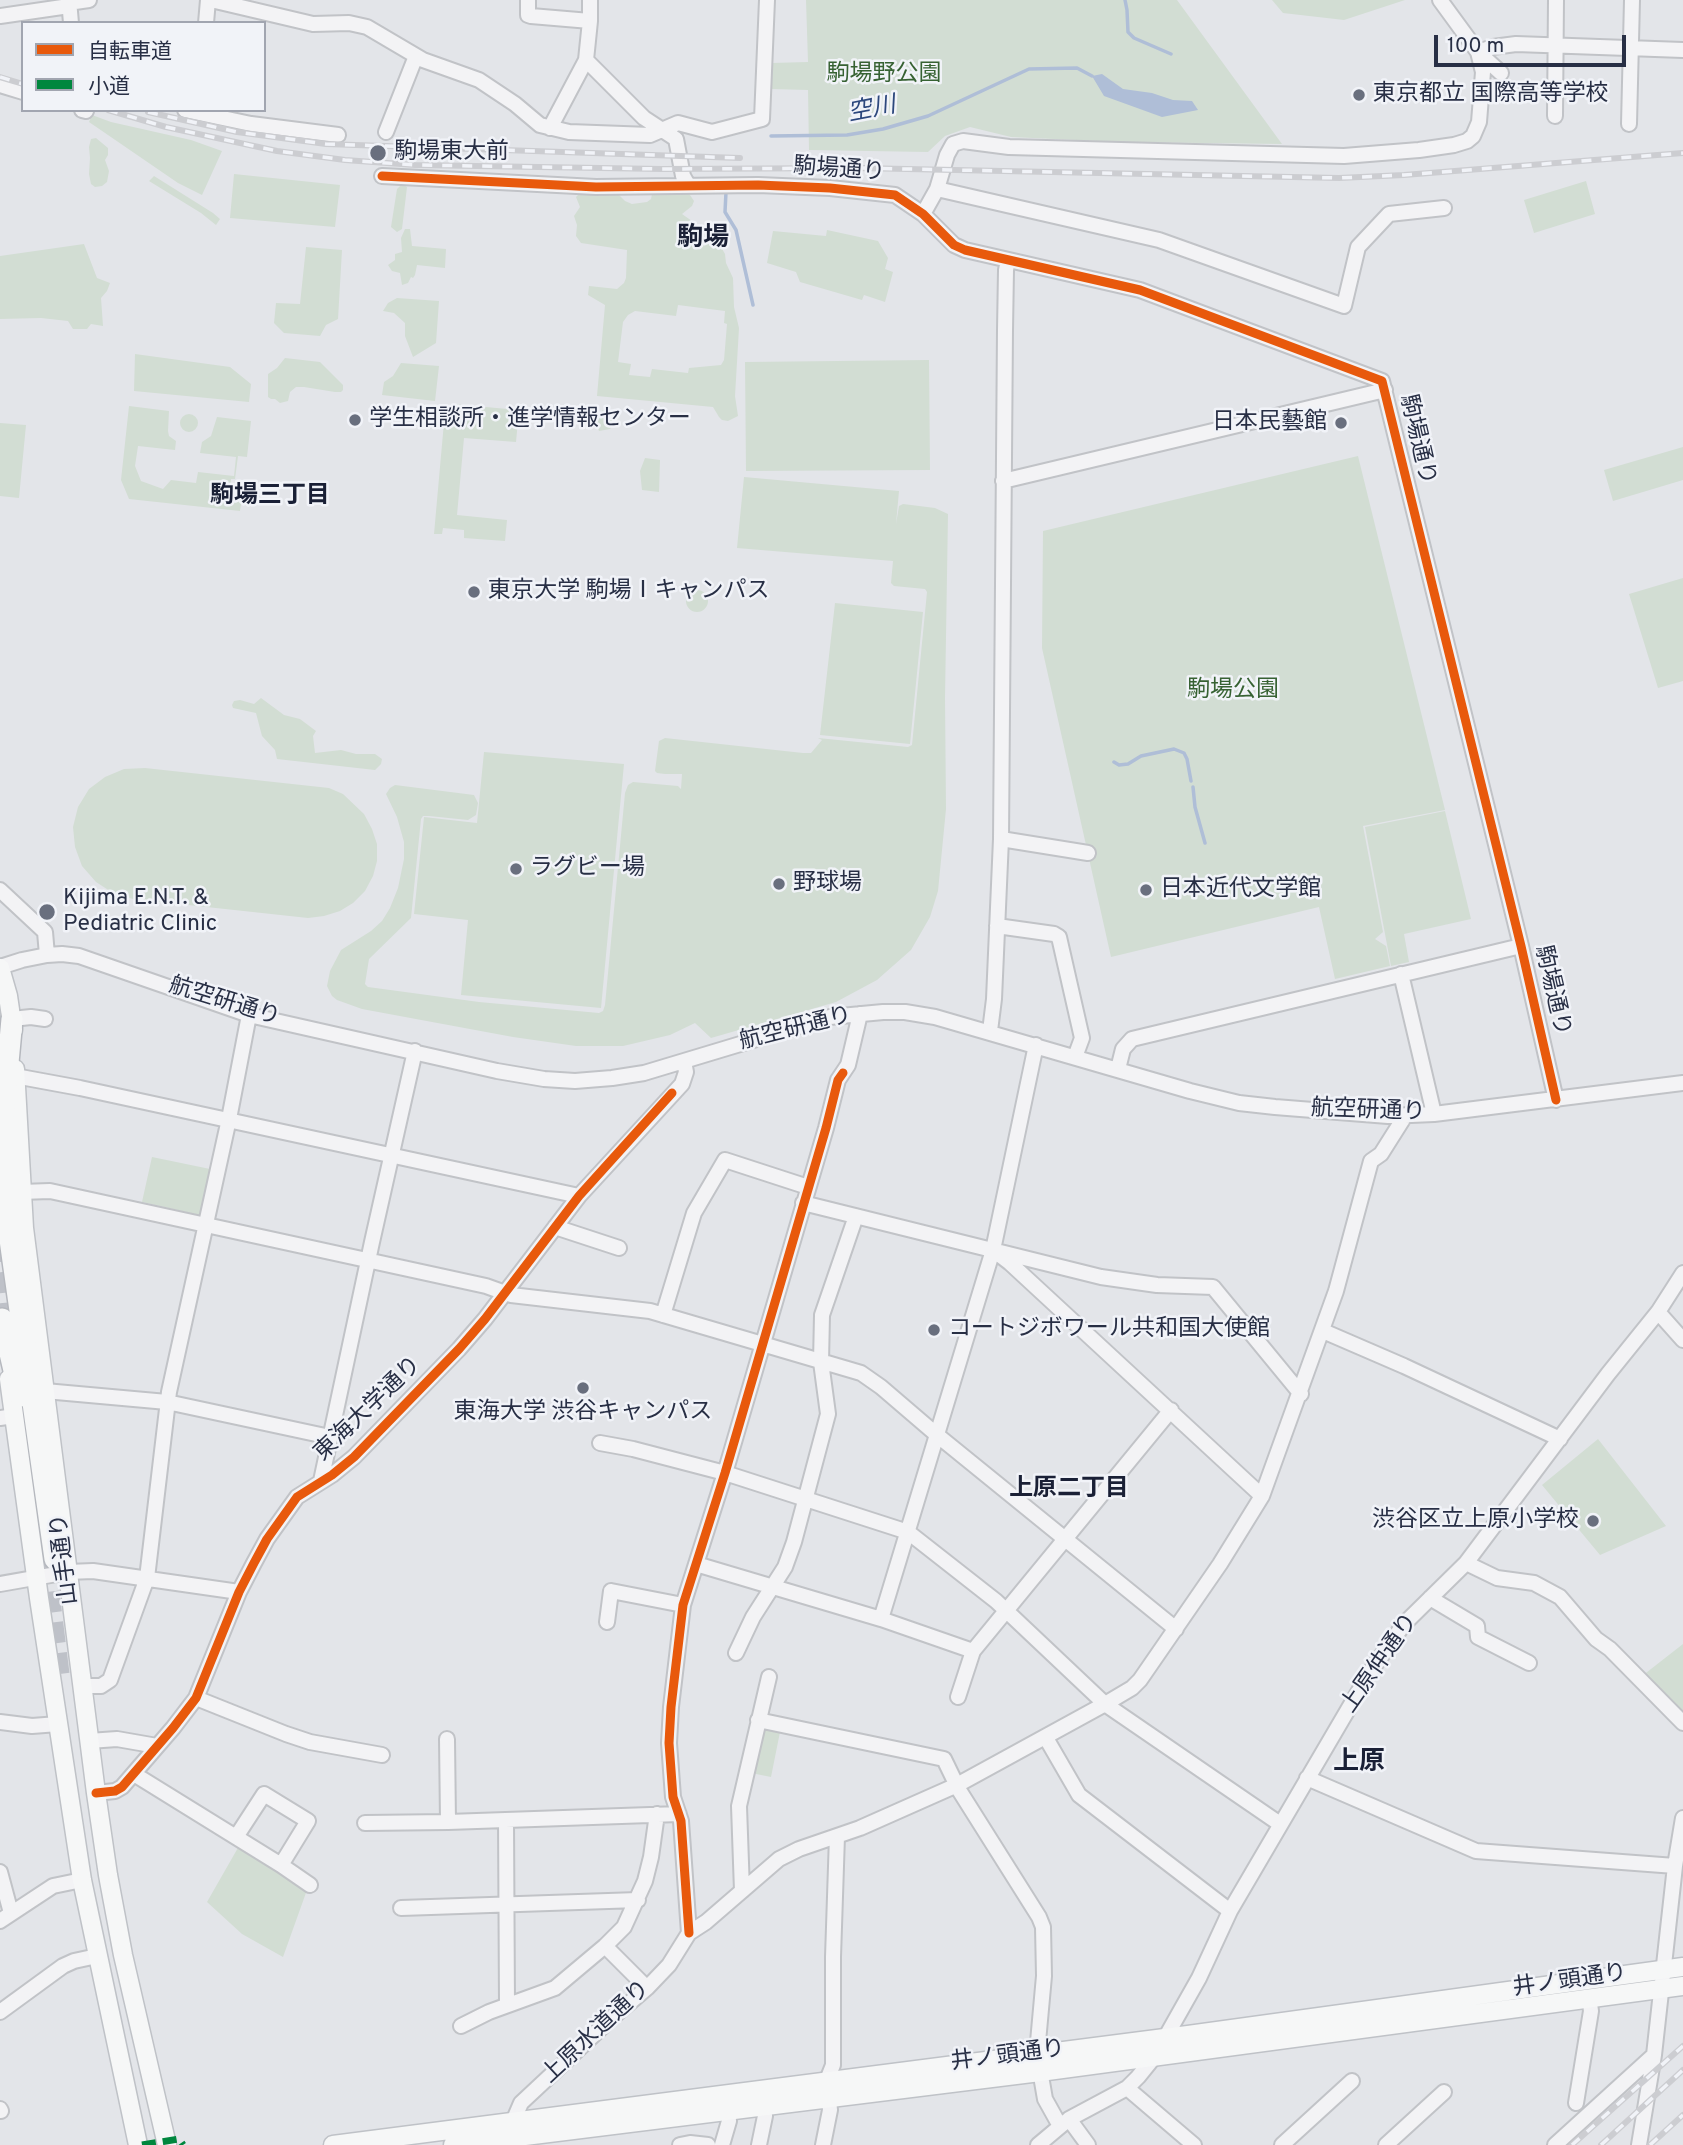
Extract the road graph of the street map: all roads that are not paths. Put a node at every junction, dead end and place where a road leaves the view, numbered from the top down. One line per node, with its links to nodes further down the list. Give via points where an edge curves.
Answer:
1 (89, 0): 9 (street)
2 (210, 0): 10 (street); 13 (street)
3 (528, 0): 14 (street, via 528,15)
4 (590, 0): 14 (street)
5 (766, 0): 28 (street, via 762,119 712,132 678,123)
6 (1440, 0): 18 (street)
7 (1556, 0): 15 (street)
8 (1632, 0): 16 (street)
9 (69, 3): 11 (street); 12 (street)
10 (272, 7): 19 (street, via 313,24 367,27)
11 (0, 16)
12 (71, 21)
13 (206, 21)
14 (590, 21): 20 (street)
15 (1555, 46): 16 (street); 18 (street, via 1516,44); 25 (street)
16 (1631, 48): 17 (street); 26 (street)
17 (1683, 50)
18 (1478, 52): 21 (street); 33 (street, via 1483,72 1479,122 1473,136 1454,145 1344,156 1009,147 963,141 953,144 947,155)
19 (416, 56): 27 (street, via 479,80); 29 (street)
20 (586, 60): 27 (street); 28 (street, via 644,118)
21 (1500, 73)
22 (0, 85): 23 (street)
23 (21, 91)
24 (206, 113): 30 (street)
25 (1555, 116)
26 (1629, 124)
27 (550, 128): 28 (street, via 650,135)
28 (663, 130): 32 (street, via 676,139)
29 (386, 132)
30 (338, 135)
31 (382, 176): 32 (street, 駒場通り, via 596,187)
32 (688, 185): 35 (street, 駒場通り, via 874,192 895,195)
33 (937, 189): 34 (street, via 1159,240 1344,306 1358,247 1389,214); 35 (street)
34 (1444, 208)
35 (923, 214): 36 (street, 駒場通り, via 965,250)
36 (1008, 260): 37 (street, 駒場通り, via 1140,290 1376,377); 38 (street)
37 (1385, 390): 38 (street); 43 (street, 駒場通り)
38 (1003, 481): 39 (street)
39 (1002, 839): 40 (street); 42 (street)
40 (1088, 853)
41 (0, 890): 44 (street, via 45,932)
42 (997, 926): 51 (street); 54 (street, via 1059,937 1082,1038)
43 (1521, 946): 46 (street); 59 (street, 駒場通り)
44 (47, 955): 45 (street, 航空研通り); 48 (street, 航空研通り, via 97,961)
45 (0, 968): 49 (main road)
46 (1401, 974): 56 (street, via 1132,1039 1123,1049); 60 (street)
47 (860, 1014): 51 (street, 航空研通り, via 905,1012); 55 (street, 航空研通り, via 830,1017); 64 (street)
48 (250, 1016): 53 (street, 航空研通り); 62 (street)
49 (12, 1019): 50 (street); 57 (highway)
50 (45, 1019)
51 (990, 1031): 52 (street, 航空研通り)
52 (1036, 1045): 54 (street, 航空研通り); 72 (street)
53 (415, 1051): 55 (street, 航空研通り, via 520,1075 575,1081 644,1073); 63 (street)
54 (1075, 1057): 56 (street, 航空研通り)
55 (684, 1061): 66 (street, 東海大学通り, via 687,1072 682,1084)
56 (1118, 1069): 61 (street, 航空研通り, via 1238,1103)
57 (10, 1079): 62 (street); 65 (main road, 山手通り); 100 (highway, via 2,1128 5,1204)
58 (1683, 1083): 59 (street, 航空研通り)
59 (1556, 1100): 60 (street, 航空研通り)
60 (1434, 1115): 61 (street, 航空研通り)
61 (1405, 1116): 79 (street, 上原水道通り, via 1381,1154 1371,1161)
62 (229, 1119): 63 (street); 69 (street)
63 (391, 1156): 66 (street); 73 (street)
64 (808, 1187): 67 (street); 78 (street, via 725,1160 694,1213)
65 (21, 1192): 69 (street, via 50,1191); 83 (main road, 山手通り)
66 (579, 1196): 70 (street, 東海大学通り)
67 (803, 1203): 68 (street); 81 (street)
68 (856, 1216): 72 (street); 82 (street, via 822,1315)
69 (204, 1225): 73 (street); 85 (street)
70 (555, 1227): 71 (street); 75 (street, 東海大学通り)
71 (619, 1248)
72 (993, 1250): 84 (street, via 1101,1277 1213,1287); 86 (street); 88 (street)
73 (369, 1260): 75 (street); 89 (street)
74 (1683, 1273): 76 (street, 上原仲通り)
75 (505, 1292): 78 (street); 93 (street, 東海大学通り, via 459,1349 354,1457)
76 (1658, 1311): 80 (street); 90 (street, 上原仲通り)
77 (1, 1313): 87 (main road, 山手通り); 100 (highway)
78 (663, 1315): 81 (street)
79 (1322, 1331): 84 (street, 上原水道通り); 90 (street)
80 (1683, 1339)
81 (762, 1344): 82 (street); 92 (street)
82 (821, 1362): 88 (street, via 861,1373); 95 (street, via 828,1413)
83 (45, 1391): 85 (street); 100 (main road, 山手通り)
84 (1301, 1394): 94 (street, 上原水道通り)
85 (167, 1402): 89 (street); 101 (street)
86 (1171, 1410): 94 (street); 97 (street)
87 (7, 1417): 100 (main road, 山手通り)
88 (937, 1436): 96 (street); 97 (street)
89 (330, 1437): 93 (street)
90 (1560, 1439): 98 (street, 上原仲通り)
91 (600, 1443): 92 (street)
92 (725, 1473): 95 (street); 99 (street)
93 (321, 1481): 104 (street, 東海大学通り, via 289,1507)
94 (1262, 1496): 110 (street, 上原水道通り)
95 (805, 1498): 96 (street); 103 (street, via 791,1554)
96 (908, 1532): 107 (street); 108 (street)
97 (1066, 1538): 107 (street); 110 (street)
98 (1466, 1563): 105 (street, 上原仲通り); 122 (street, via 1497,1578 1534,1583 1560,1597 1596,1639)
99 (696, 1564): 103 (street); 106 (street)
100 (51, 1567): 101 (street); 102 (street); 111 (main road, 山手通り); 123 (main road, 山手通り)
101 (147, 1577): 104 (street); 116 (street, via 110,1681)
102 (0, 1584)
103 (772, 1586): 108 (street); 113 (street)
104 (239, 1592): 117 (street, 東海大学通り)
105 (1430, 1598): 114 (street, via 1477,1626 1478,1637); 130 (street, 上原仲通り, via 1404,1624 1370,1672)
106 (683, 1605): 109 (street, via 611,1591); 134 (street, via 669,1743 673,1797)
107 (1006, 1611): 112 (street); 119 (street)
108 (881, 1619): 112 (street)
109 (607, 1622)
110 (1176, 1629): 119 (street, 上原水道通り, via 1140,1680)
111 (75, 1636): 116 (main road, 山手通り); 123 (main road, via 77,1724 71,1729)
112 (973, 1650): 118 (street)
113 (736, 1653)
114 (1529, 1663)
115 (769, 1677): 120 (street)
116 (83, 1686): 126 (main road, 山手通り)
117 (196, 1698): 127 (street, 東海大学通り); 128 (street, via 310,1742)
118 (958, 1698)
119 (1105, 1704): 124 (street, 上原水道通り); 139 (street)
120 (758, 1720): 131 (street, via 944,1759); 147 (street, via 739,1806)
121 (0, 1722): 123 (street)
122 (1683, 1723)
123 (58, 1724): 145 (main road, 山手通り)
124 (1046, 1738): 131 (street, 上原水道通り); 151 (street, via 1079,1795)
125 (447, 1740): 137 (street)
126 (89, 1741): 127 (street, via 117,1739); 132 (main road, 山手通り)
127 (157, 1746): 129 (street, 東海大学通り)
128 (382, 1755)
129 (134, 1774): 132 (street, 東海大学通り, via 115,1791); 141 (street)
130 (1307, 1778): 139 (street, 上原仲通り); 143 (street, via 1476,1851)
131 (957, 1785): 140 (street, 上原水道通り); 166 (street, via 1043,1927)
132 (96, 1793): 181 (main road, 山手通り, via 123,1955)
133 (657, 1814): 134 (street); 136 (street); 148 (street, via 652,1857)
134 (679, 1814): 153 (street)
135 (1683, 1818): 143 (street)
136 (506, 1820): 137 (street); 149 (street)
137 (448, 1822): 138 (street)
138 (365, 1823)
139 (1280, 1824): 151 (street, 上原仲通り)
140 (837, 1836): 147 (street, 上原水道通り, via 779,1859); 172 (street, via 833,2065)
141 (236, 1837): 142 (street); 142 (street, via 264,1794 308,1821)
142 (281, 1865): 146 (street)
143 (1675, 1866): 157 (street)
144 (0, 1872): 152 (street)
145 (82, 1880): 152 (street, via 54,1886); 155 (main road, 山手通り)
146 (310, 1885)
147 (742, 1891): 153 (street, 上原水道通り)
148 (638, 1900): 149 (street); 154 (street, via 624,1927)
149 (506, 1904): 150 (street); 162 (street)
150 (401, 1908)
151 (1230, 1911): 165 (street, 上原仲通り)
152 (6, 1917)
153 (690, 1933): 159 (street, 上原水道通り)
154 (605, 1946): 159 (street); 162 (street, via 555,1988)
155 (97, 1956): 163 (street, via 63,1966); 180 (main road, 山手通り)
156 (1683, 1967): 157 (main road, 井ノ頭通り)
157 (1664, 1969): 160 (street); 165 (main road, 井ノ頭通り)
158 (1683, 1986): 160 (main road, 井ノ頭通り)
159 (647, 1988): 178 (street, 上原水道通り, via 521,2103 516,2110)
160 (1662, 1989): 161 (main road, 井ノ頭通り); 167 (street)
161 (1584, 2000): 168 (main road, 井ノ頭通り); 174 (street, via 1591,2011)
162 (507, 2005): 164 (street)
163 (0, 2012)
164 (461, 2026)
165 (1167, 2037): 166 (main road, 井ノ頭通り); 168 (street, 上原仲通り)
166 (1037, 2053): 169 (street); 172 (main road, 井ノ頭通り)
167 (1654, 2055): 194 (street); 195 (street)
168 (1155, 2056): 169 (main road, 井ノ頭通り); 171 (street, 上原仲通り)
169 (1040, 2072): 172 (main road, 井ノ頭通り); 177 (street, via 1045,2099)
170 (1352, 2081): 192 (street)
171 (1127, 2088): 177 (street); 191 (street)
172 (828, 2089): 175 (main road, 井ノ頭通り); 178 (main road, 井ノ頭通り); 188 (street, via 830,2110)
173 (1444, 2092): 193 (street)
174 (1576, 2103)
175 (765, 2105): 176 (main road, 井ノ頭通り); 187 (street)
176 (728, 2109): 178 (main road, 井ノ頭通り); 186 (street)
177 (1064, 2122): 189 (street); 190 (street)
178 (517, 2129): 179 (main road, 井ノ頭通り); 182 (main road, 井ノ頭通り)
179 (484, 2143): 183 (main road, 井ノ頭通り)
180 (138, 2145)
181 (167, 2145)
182 (333, 2145)
183 (453, 2145)
184 (680, 2145): 185 (street)
185 (708, 2145)
186 (722, 2145)
187 (759, 2145)
188 (823, 2145)
189 (1038, 2145)
190 (1088, 2145)
191 (1194, 2145)
192 (1282, 2145)
193 (1386, 2145)
194 (1555, 2145)
195 (1639, 2145)

